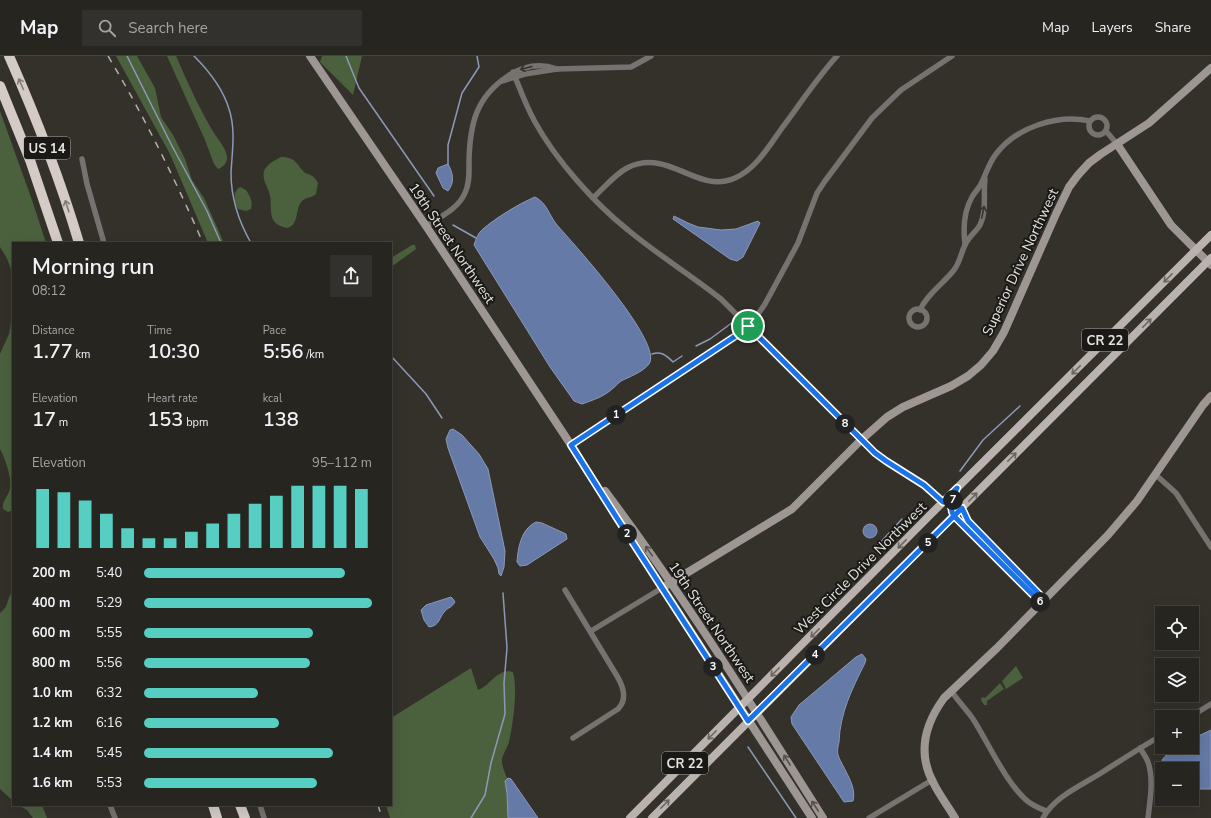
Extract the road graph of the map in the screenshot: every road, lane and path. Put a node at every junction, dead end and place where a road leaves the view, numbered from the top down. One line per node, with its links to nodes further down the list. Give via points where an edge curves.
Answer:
1 (9, 56): 18 (highway, US 14, one-way to 1, via 47,147)
2 (310, 56): 15 (street, 19th Street Northwest)
3 (651, 56): 7 (street, via 627,68 557,69)
4 (837, 56): 14 (street, via 764,153 750,169 734,179 718,182 701,179 668,165 638,164 618,174)
5 (952, 56): 24 (street, via 892,98 872,118 817,194 798,243 765,304)
6 (1211, 68): 11 (street, Superior Drive Northwest, via 1156,118)
7 (515, 75): 14 (street, via 542,134); 15 (street, via 499,82 483,99 473,121 468,181 460,203)
8 (0, 86): 17 (highway, US 14, via 28,154)
9 (1090, 121): 10 (street, via 1090,128 1094,133 1099,135); 10 (street, via 1103,118 1107,124); 13 (street, via 1063,119 1032,127 1004,145 991,162)
10 (1106, 131): 11 (street)
11 (1117, 144): 21 (street, via 1170,224); 26 (street, Superior Drive Northwest, via 1089,163 1069,187 1004,332 988,358 956,384 905,406 887,417)
12 (82, 159): 19 (street)
13 (986, 174): 20 (street, via 967,210 964,221); 20 (street, one-way to 13, via 980,224 984,208)
14 (594, 198): 24 (street, via 627,230 721,299)
15 (426, 226): 27 (street, 19th Street Northwest)
16 (1211, 235): 21 (main road, West Circle Drive Northwest / CR 22)
17 (58, 242)
18 (79, 242)
19 (104, 242)
20 (965, 244): 23 (street, via 953,270)
21 (1196, 250): 22 (street); 29 (main road, West Circle Drive Northwest / CR 22, one-way to 29)
22 (1210, 262): 31 (main road, CR 22, one-way to 22)
23 (920, 310)
24 (748, 326): 26 (street); 27 (street)
25 (1211, 396): 28 (street)
26 (861, 440): 30 (street); 34 (street, Superior Drive Northwest, via 792,509)
27 (571, 445): 34 (street, 19th Street Northwest, one-way to 27); 35 (street, 19th Street Northwest)
28 (1156, 475): 33 (street, via 1176,493); 37 (street, via 1108,535)
29 (957, 488): 30 (main road, West Circle Drive Northwest / CR 22); 32 (main road, via 951,504)
30 (943, 502): 40 (main road, West Circle Drive Northwest / CR 22, one-way to 40)
31 (962, 508): 32 (main road, CR 22); 37 (street, via 968,521)
32 (954, 516): 37 (street); 44 (main road, CR 22)
33 (1211, 547)
34 (671, 583): 35 (street, Superior Drive Northwest); 40 (street, 19th Street Northwest)
35 (662, 588): 38 (street, Superior Drive Northwest); 42 (street, 19th Street Northwest)
36 (565, 590): 38 (street)
37 (1043, 601): 39 (street)
38 (591, 631): 46 (street, via 623,686 624,698 621,706 614,712)
39 (952, 692): 49 (street, via 937,707 927,731 925,753); 55 (street, via 972,717 1013,786 1026,800)
40 (748, 700): 42 (main road, West Circle Drive Northwest / CR 22); 44 (street, 19th Street Northwest)
41 (1211, 704): 43 (street)
42 (740, 708): 45 (street, 19th Street Northwest); 61 (main road, West Circle Drive Northwest / CR 22, one-way to 61)
43 (1199, 711)
44 (757, 713): 45 (main road, CR 22); 64 (street, 19th Street Northwest, one-way to 44)
45 (748, 721): 62 (main road, CR 22, one-way to 45); 63 (street, 19th Street Northwest)
46 (572, 738)
47 (1155, 739): 48 (street)
48 (1140, 748): 55 (street, via 1073,790); 68 (street, via 1148,761 1151,774)
49 (932, 780): 65 (street); 66 (street)
50 (110, 806): 56 (street)
51 (213, 806): 57 (highway)
52 (235, 806): 58 (highway)
53 (240, 806): 59 (highway)
54 (260, 806): 60 (street)
55 (1046, 811): 67 (street)
56 (115, 818)
57 (216, 818)
58 (238, 818)
59 (245, 818)
60 (264, 818)
61 (630, 818)
62 (652, 818)
63 (812, 818)
64 (823, 818)
65 (869, 818)
66 (955, 818)
67 (1043, 818)
68 (1148, 818)

